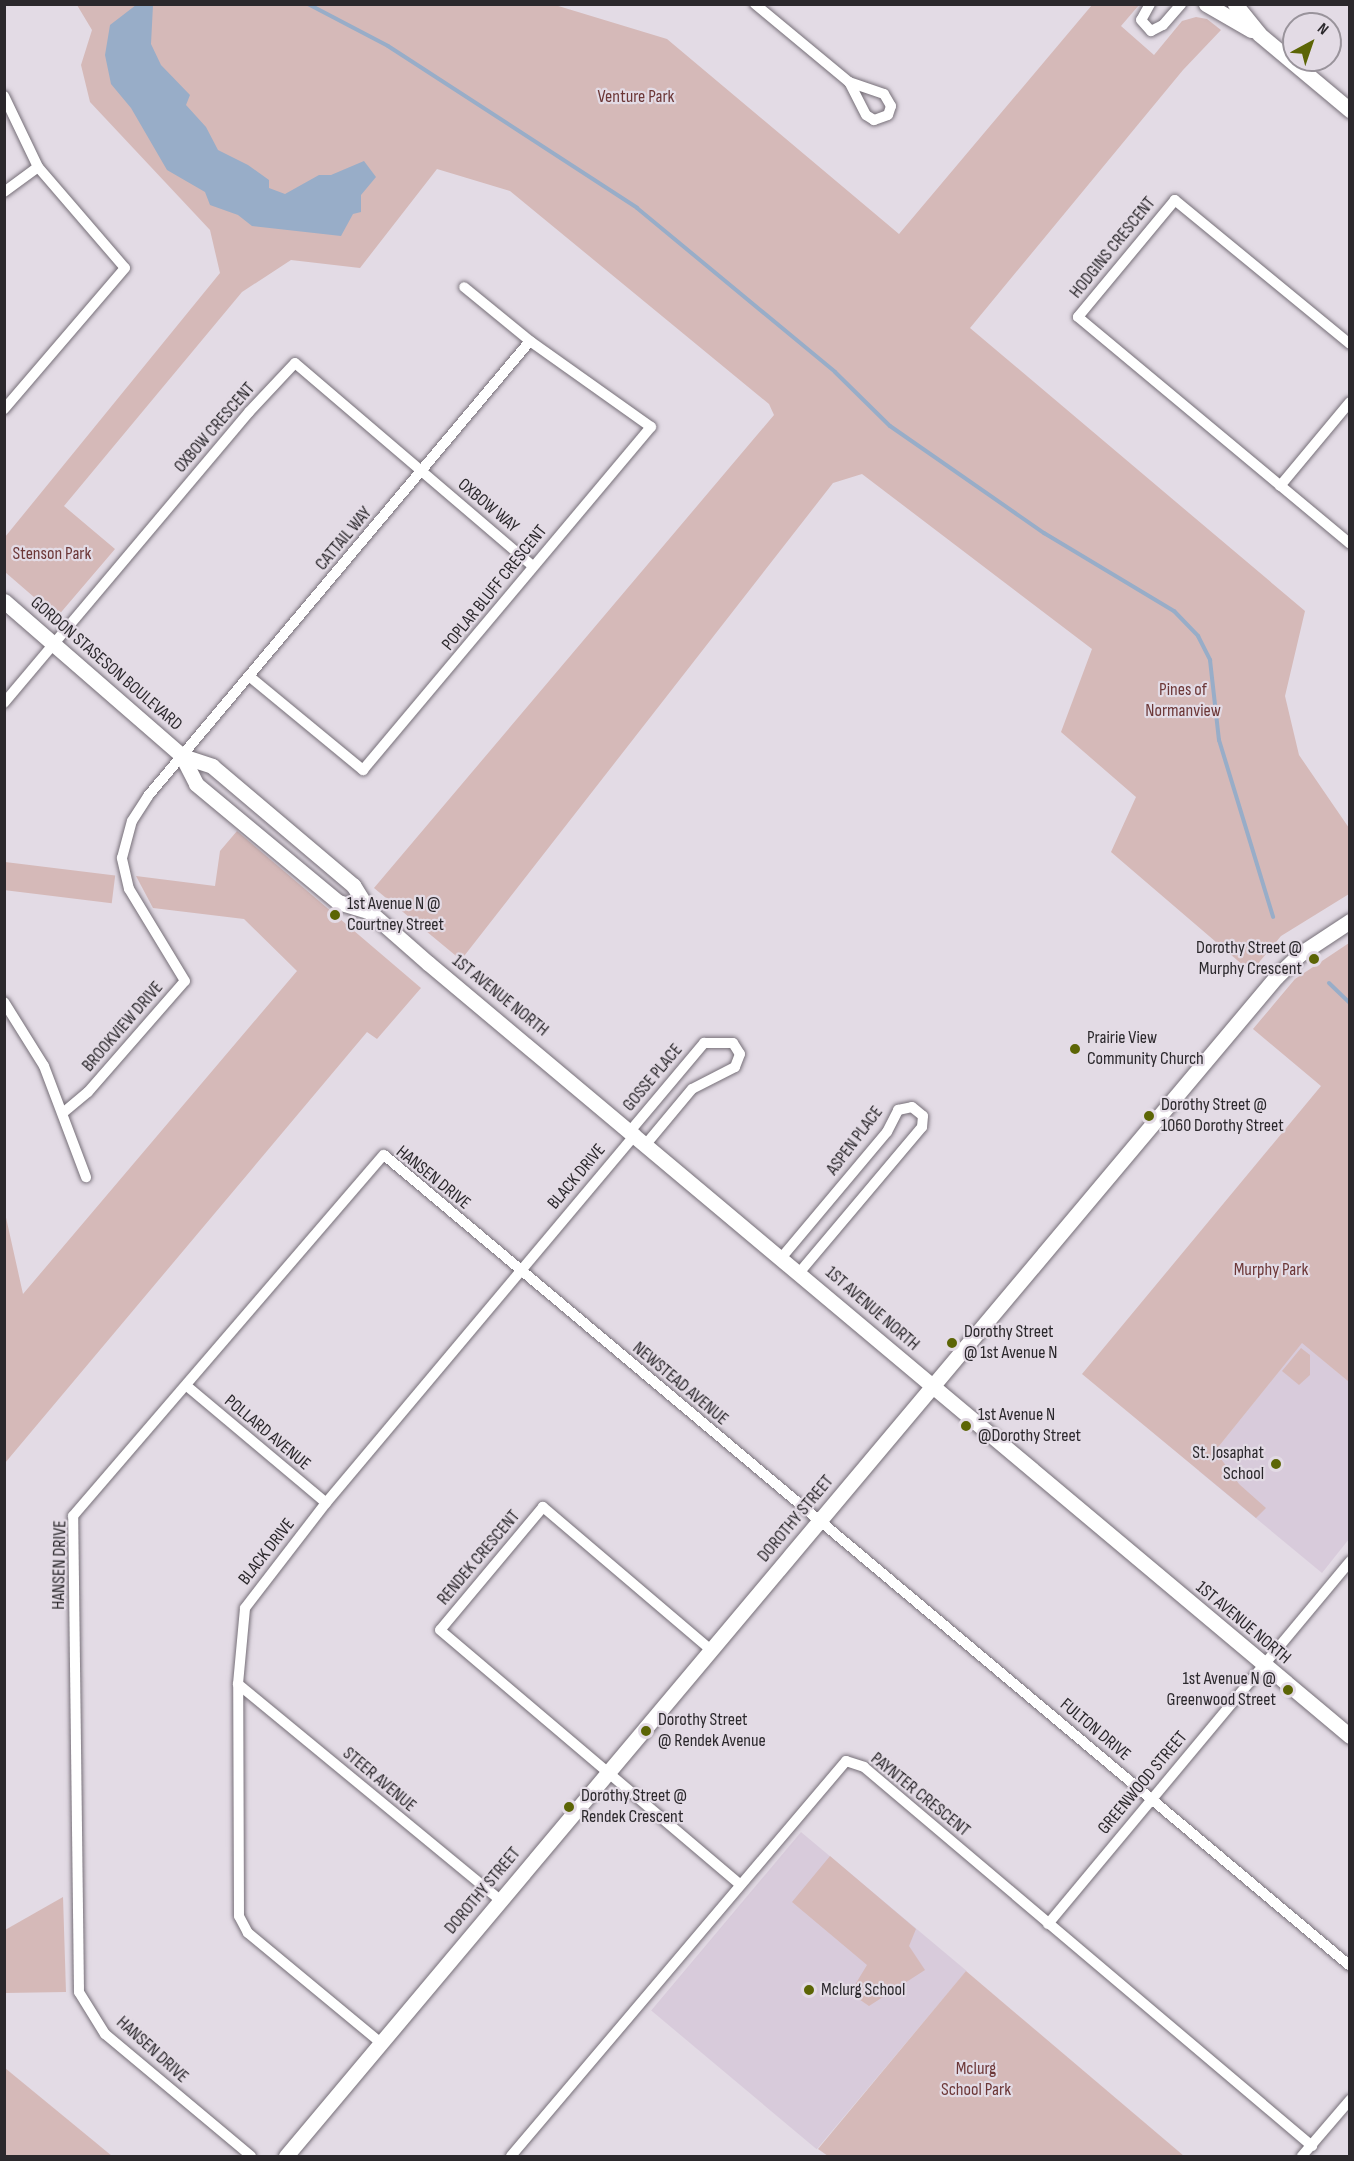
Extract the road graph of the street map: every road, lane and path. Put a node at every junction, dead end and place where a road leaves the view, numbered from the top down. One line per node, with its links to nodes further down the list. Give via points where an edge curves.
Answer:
1 (754, 4): 7 (street)
2 (1150, 4): 3 (street, via 1141,20 1151,31 1163,25)
3 (1181, 4)
4 (1206, 4): 6 (street)
5 (1235, 4): 6 (street)
6 (1259, 34): 9 (street)
7 (849, 82)
8 (4, 96): 10 (street)
9 (1350, 110)
10 (38, 167): 11 (street); 16 (street, via 125,268)
11 (4, 192)
12 (464, 287): 13 (street)
13 (530, 341): 17 (street, CATTAIL WAY); 20 (street, POPLAR BLUFF CRESCENT, via 651,427)
14 (1350, 344): 18 (street, HODGINS CRESCENT, via 1175,200 1078,317)
15 (1350, 402): 18 (street)
16 (4, 409)
17 (421, 472): 20 (street, OXBOW WAY); 22 (street, OXBOW CRESCENT, via 295,363); 23 (street, CATTAIL WAY)
18 (1280, 486): 19 (street)
19 (1350, 544)
20 (533, 566): 23 (street, POPLAR BLUFF CRESCENT, via 363,770)
21 (4, 601): 22 (street, GORDON STASESON BOULEVARD)
22 (54, 643): 24 (street); 25 (street, GORDON STASESON BOULEVARD)
23 (249, 676): 25 (street, CATTAIL WAY)
24 (4, 703)
25 (182, 756): 26 (street, GORDON STASESON BOULEVARD, via 212,766 353,885); 26 (street, GORDON STASESON BOULEVARD, via 196,784 297,869 338,902); 29 (street, BROOKVIEW DRIVE, via 132,820 122,858 129,889 144,919 185,981 88,1092)
26 (370, 912): 30 (street, 1ST AVENUE NORTH)
27 (1350, 921): 36 (street, DOROTHY STREET, via 1300,954 1276,977)
28 (4, 1002): 29 (street, via 45,1066)
29 (64, 1112): 31 (street)
30 (638, 1135): 30 (street, GOSSE PLACE, via 692,1089 735,1067 740,1054 733,1043 704,1043); 32 (street, 1ST AVENUE NORTH); 33 (street, BLACK DRIVE)
31 (86, 1177)
32 (782, 1257): 34 (street, 1ST AVENUE NORTH); 34 (street, ASPEN PLACE, via 887,1132 898,1110 912,1107 923,1116 922,1127)
33 (519, 1272): 35 (street, HANSEN DRIVE, via 384,1155); 37 (street, BLACK DRIVE); 38 (street, NEWSTEAD AVENUE)
34 (800, 1272): 36 (street, 1ST AVENUE NORTH)
35 (188, 1387): 37 (street, POLLARD AVENUE); 53 (street, HANSEN DRIVE, via 74,1516 79,1992 105,2034)
36 (932, 1387): 38 (street, DOROTHY STREET); 41 (street, 1ST AVENUE NORTH)
37 (326, 1503): 42 (street, BLACK DRIVE, via 245,1608)
38 (820, 1520): 40 (street, DOROTHY STREET); 45 (street, FULTON DRIVE)
39 (1350, 1561): 41 (street, GREENWOOD STREET)
40 (711, 1650): 44 (street, DOROTHY STREET); 44 (street, RENDEK CRESCENT, via 543,1507 498,1560 440,1630)
41 (1264, 1665): 43 (street, 1ST AVENUE NORTH); 45 (street, GREENWOOD STREET)
42 (238, 1684): 47 (street, STEER AVENUE); 50 (street, BLACK DRIVE, via 239,1916 248,1933)
43 (1350, 1736)
44 (607, 1773): 46 (street); 47 (street, DOROTHY STREET)
45 (1151, 1798): 48 (street, GREENWOOD STREET); 49 (street, FULTON DRIVE)
46 (741, 1885): 48 (street, PAYNTER CRESCENT, via 846,1761 864,1767); 55 (street, PAYNTER CRESCENT)
47 (501, 1900): 50 (street, DOROTHY STREET)
48 (1048, 1924): 52 (street, PAYNTER CRESCENT)
49 (1350, 1966)
50 (381, 2043): 54 (street, DOROTHY STREET)
51 (1350, 2100): 52 (street)
52 (1311, 2146): 56 (street)
53 (251, 2157)
54 (285, 2157)
55 (511, 2157)
56 (1302, 2157)

